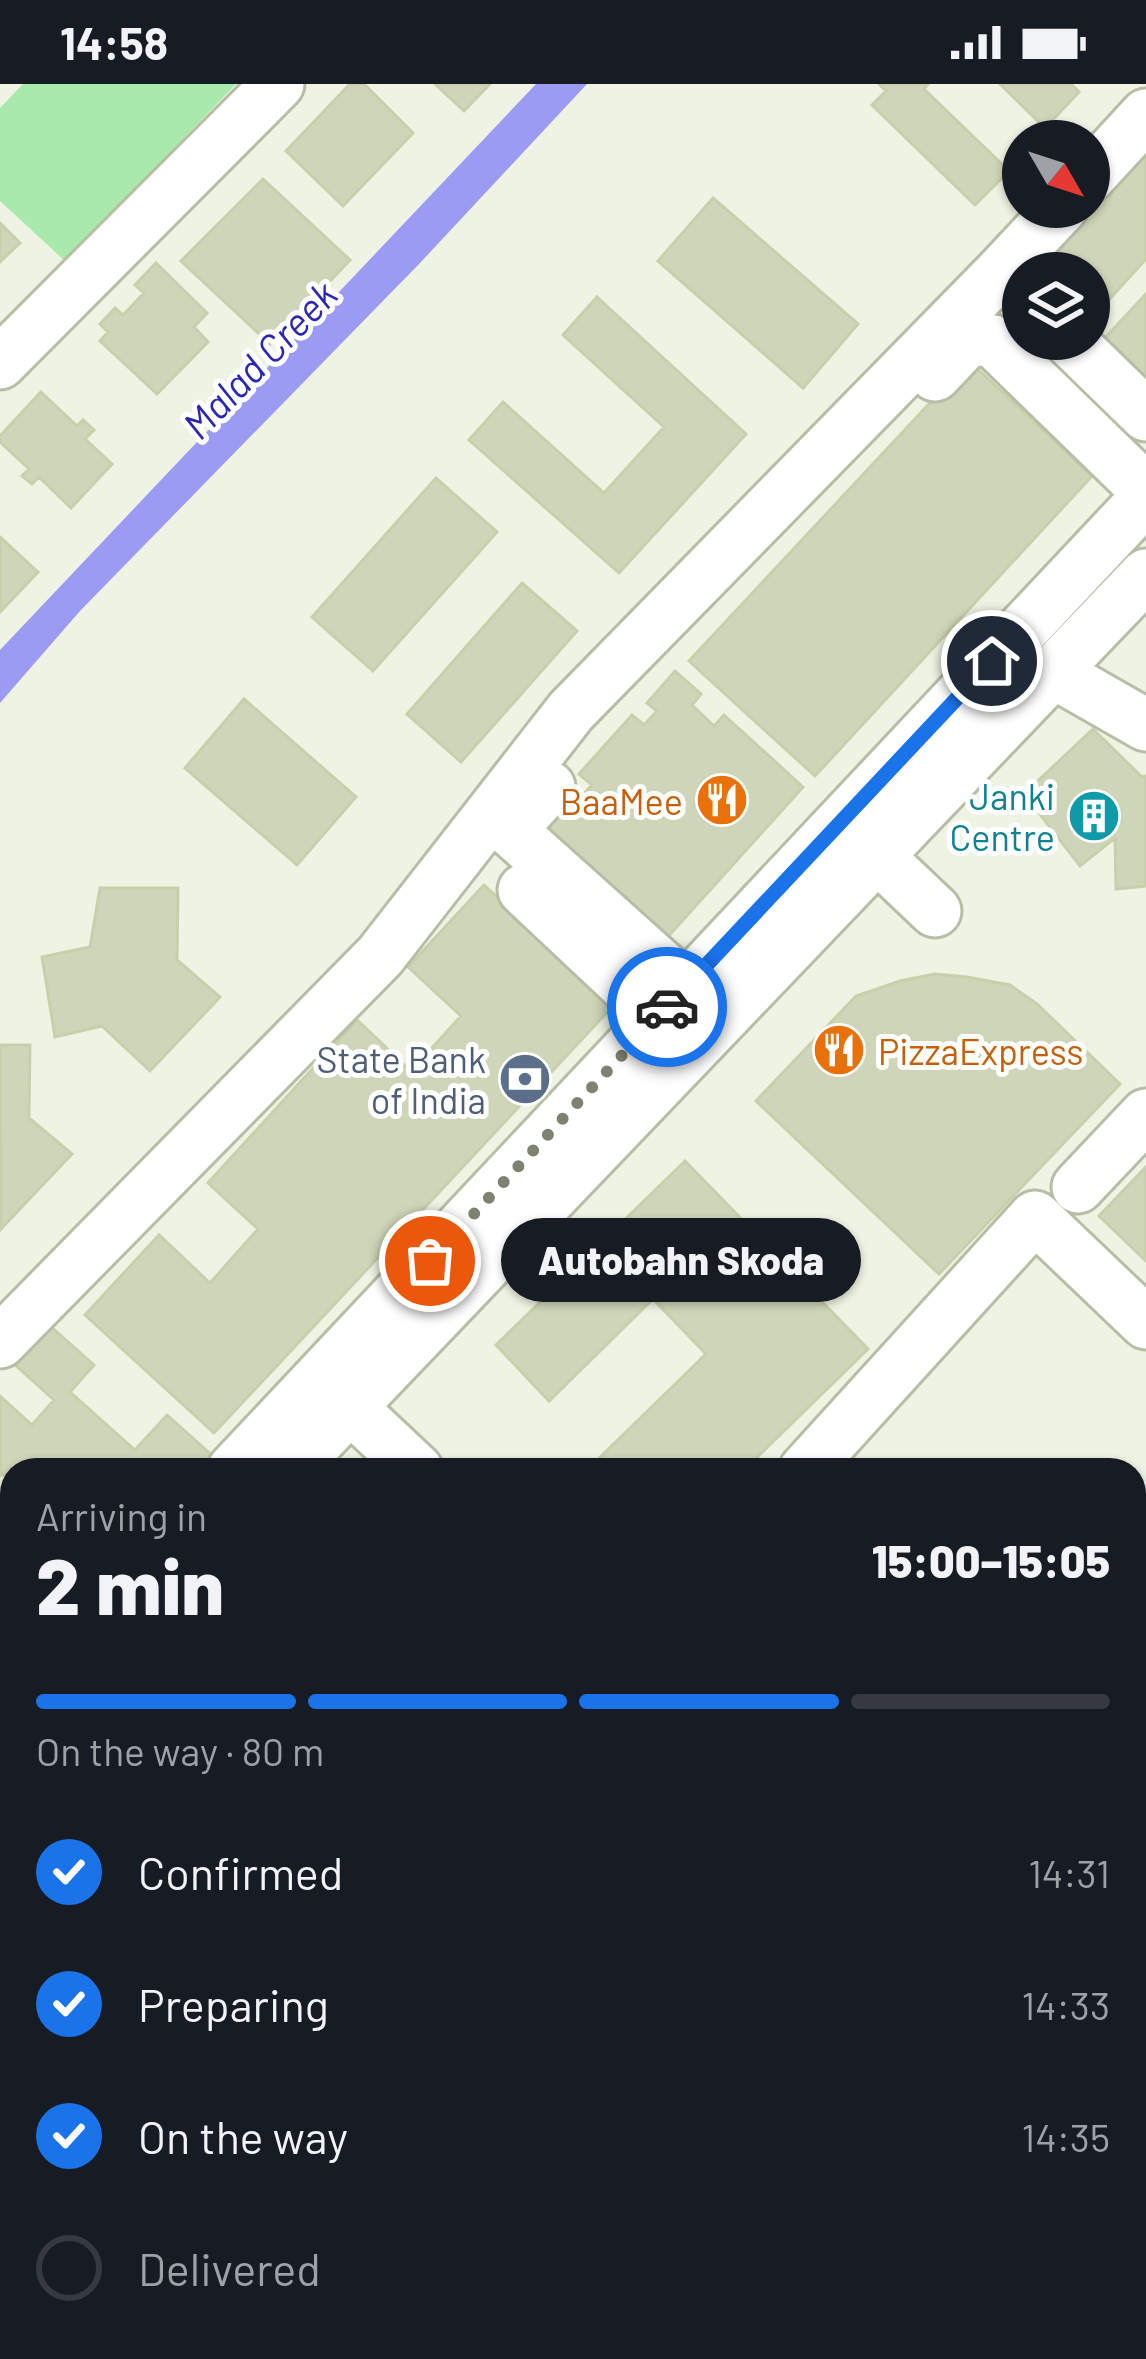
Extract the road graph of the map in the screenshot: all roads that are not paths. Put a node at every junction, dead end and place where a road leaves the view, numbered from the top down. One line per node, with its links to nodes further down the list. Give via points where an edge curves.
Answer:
1 (278, 84): 6 (street)
2 (1146, 116): 3 (street)
3 (1110, 155)
4 (1002, 294): 19 (street, via 571,710 380,956)
5 (1090, 360): 7 (street)
6 (0, 363)
7 (1146, 415)
8 (1146, 494): 15 (street); 15 (street, via 993,341 969,338 666,661 510,830)
9 (1146, 575): 10 (street)
10 (1053, 672): 11 (street); 12 (street)
11 (1146, 725)
12 (877, 856): 14 (street); 20 (street)
13 (524, 890): 15 (street)
14 (935, 911)
15 (672, 1002): 21 (street)
16 (1146, 1115): 17 (street)
17 (1078, 1187)
18 (1146, 1323): 24 (street, via 1035,1217)
19 (0, 1342)
20 (350, 1407): 22 (street); 23 (street)
21 (244, 1458)
22 (301, 1458)
23 (405, 1458)
24 (816, 1458)

